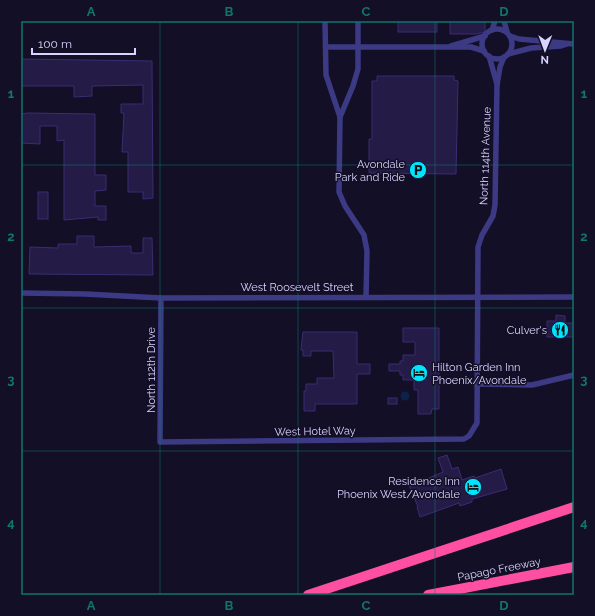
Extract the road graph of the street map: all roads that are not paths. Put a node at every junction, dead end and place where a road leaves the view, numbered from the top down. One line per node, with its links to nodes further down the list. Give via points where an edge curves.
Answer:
1 (326, 21): 9 (street)
2 (358, 21): 10 (street)
3 (495, 21): 5 (street)
4 (504, 21): 6 (street)
5 (492, 30): 6 (street, via 500,29); 7 (street)
6 (509, 34): 8 (street, via 519,39); 14 (street, via 513,44)
7 (485, 36): 11 (street); 12 (street, via 482,46)
8 (571, 44): 14 (street, via 531,48)
9 (326, 46): 10 (street); 16 (street, via 326,75)
10 (358, 46): 11 (street); 16 (street, via 355,81)
11 (449, 46): 12 (street, via 471,47)
12 (484, 51): 13 (street)
13 (489, 56): 14 (street, via 496,59); 15 (street)
14 (506, 56): 15 (street, via 500,67)
15 (497, 85): 19 (street, North 114th Avenue, via 495,205 493,216 482,234 478,247)
16 (340, 118): 18 (street, via 340,192 366,240)
17 (21, 293): 21 (street, West Roosevelt Street)
18 (366, 297): 19 (street, West Roosevelt Street); 21 (street, West Roosevelt Street)
19 (477, 297): 20 (street, West Roosevelt Street); 23 (street, North 114th Avenue)
20 (574, 297)
21 (161, 298): 25 (street, North 112th Drive)
22 (574, 375): 23 (street, via 532,385)
23 (476, 384): 24 (street, North 114th Avenue, via 476,423)
24 (469, 436): 25 (street, West Hotel Way, via 457,440)
25 (160, 442)
26 (574, 507): 28 (highway)
27 (574, 566): 29 (highway, Papago Freeway)
28 (308, 595)
29 (428, 595)

